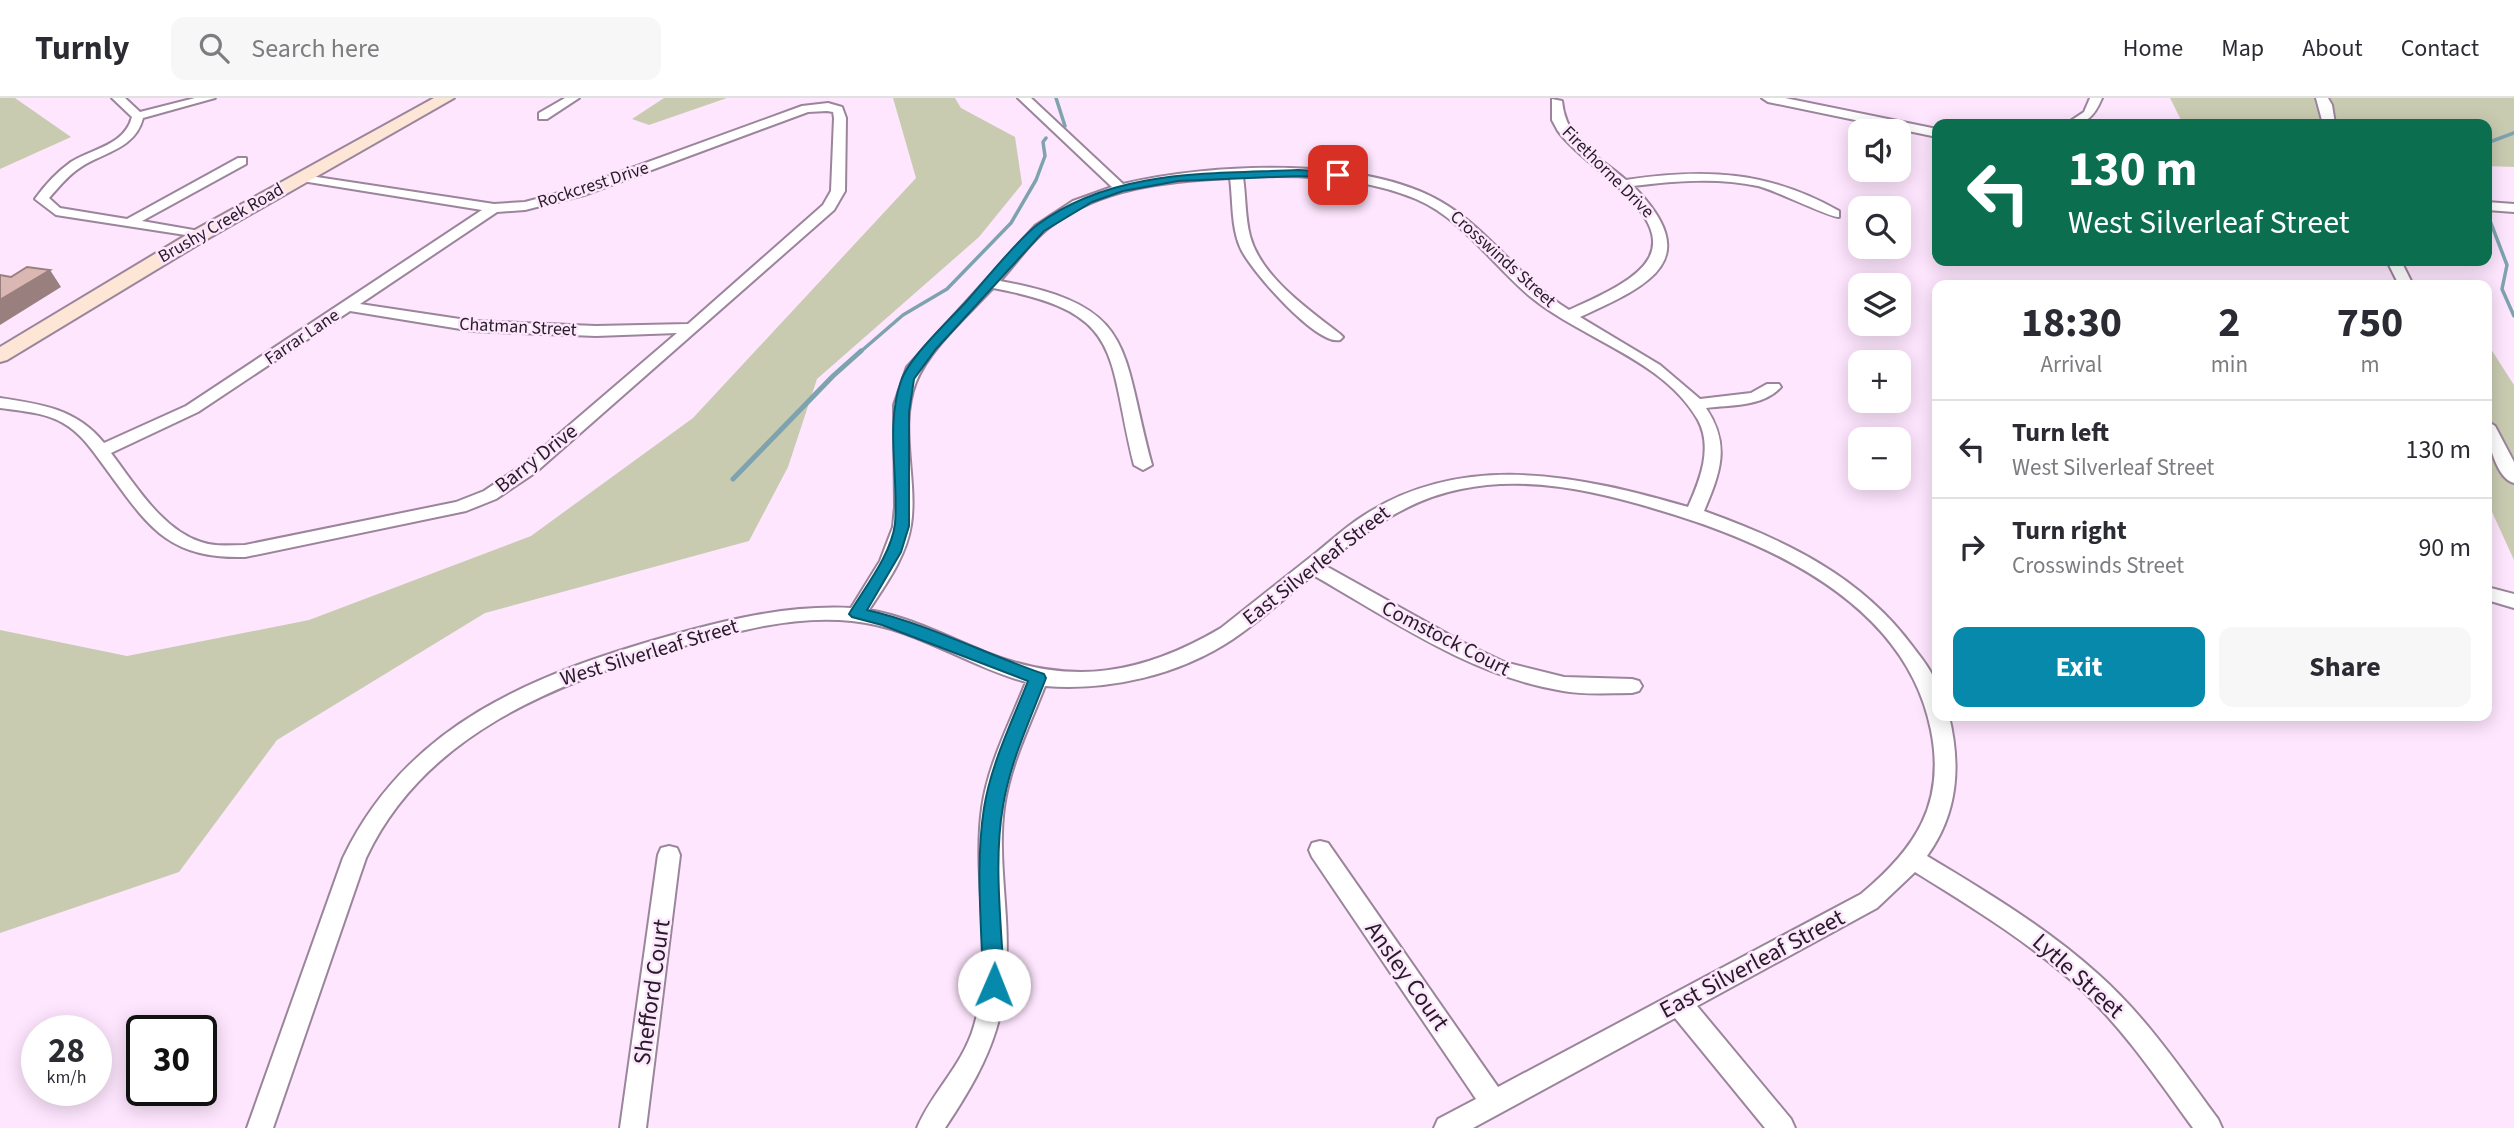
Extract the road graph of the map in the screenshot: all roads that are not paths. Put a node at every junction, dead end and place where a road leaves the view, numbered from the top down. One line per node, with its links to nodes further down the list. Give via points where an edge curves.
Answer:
1 (118, 98): 11 (street)
2 (209, 98): 11 (street)
3 (446, 98): 18 (main road, Brushy Creek Road)
4 (572, 98): 12 (street)
5 (1024, 98): 20 (street)
6 (1768, 98): 15 (street)
7 (2096, 98): 13 (street, via 2089,114)
8 (2322, 98): 14 (street)
9 (1556, 101): 19 (street, Firethorne Drive, via 1564,131)
10 (794, 113): 22 (street, Rockcrest Drive, via 560,199); 30 (street, Barry Drive, via 815,108 838,110 835,200)
11 (138, 116): 25 (street, via 136,129 119,145 79,162 58,178 42,199 56,211)
12 (543, 116)
13 (2080, 119)
14 (2328, 119)
15 (1932, 132)
16 (242, 161): 25 (street)
17 (1236, 175): 20 (street, Crosswinds Street); 29 (street, Crosswinds Street, via 1338,175 1417,194 1458,217 1527,286); 31 (street, via 1242,233 1251,257 1271,281)
18 (302, 177): 22 (street, Rockcrest Drive); 26 (main road, Brushy Creek Road)
19 (1623, 184): 24 (street, via 1680,175 1735,178 1790,191); 29 (street, Firethorne Drive, via 1657,220 1662,239 1659,257 1636,284)
20 (1120, 188): 27 (street, Crosswinds Street, via 1049,221)
21 (2492, 206): 23 (street)
22 (495, 208): 28 (street, Farrar Lane)
23 (2514, 208)
24 (1834, 214)
25 (129, 223): 26 (street)
26 (200, 235): 32 (main road, Brushy Creek Road)
27 (990, 282): 38 (street, via 1059,301 1102,328 1115,351); 44 (street, Crosswinds Street, via 907,379 902,412 902,526 893,552)
28 (348, 306): 30 (street, Chatman Street, via 473,326 596,331); 37 (street, Farrar Lane, via 182,415)
29 (1569, 316): 35 (street, Crosswinds Street, via 1667,378)
30 (690, 328): 37 (street, Barry Drive, via 511,483 480,500 433,514 245,551 203,551 166,532)
31 (1335, 337)
32 (0, 356)
33 (1773, 387): 35 (street, via 1755,397)
34 (0, 403): 37 (street, Barry Drive, via 64,416 82,428)
35 (1696, 404): 40 (street, Crosswinds Street, via 1714,446)
36 (2492, 436): 39 (street)
37 (101, 451)
38 (1143, 465)
39 (2514, 478)
40 (1694, 513): 41 (street, East Silverleaf Street, via 1570,482 1475,481 1395,504); 47 (street, East Silverleaf Street, via 1792,552 1845,587 1890,629)
41 (1311, 566): 45 (street, East Silverleaf Street, via 1228,633 1184,658 1125,675); 46 (street, Comstock Court, via 1499,668 1564,684)
42 (2492, 594): 43 (street)
43 (2514, 601)
44 (857, 614): 45 (street, West Silverleaf Street, via 886,620); 54 (street, West Silverleaf Street, via 771,617 619,657 516,698 446,744 394,794 357,853)
45 (1038, 678): 56 (street, via 1006,757 993,806 990,850 995,970 986,1027 967,1069)
46 (1632, 686)
47 (1932, 696)
48 (1940, 721): 51 (street, East Silverleaf Street, via 1946,788 1939,813)
49 (1320, 850): 53 (street, Ansley Court)
50 (669, 855): 55 (street, Shefford Court)
51 (1914, 860): 52 (street, East Silverleaf Street, via 1869,901); 59 (street, Lytle Street, via 2005,915 2091,982 2133,1027)
52 (1679, 1004): 53 (street, East Silverleaf Street); 58 (street)
53 (1494, 1103): 57 (street, East Silverleaf Street)
54 (260, 1128)
55 (633, 1128)
56 (930, 1128)
57 (1447, 1128)
58 (1783, 1128)
59 (2208, 1128)

